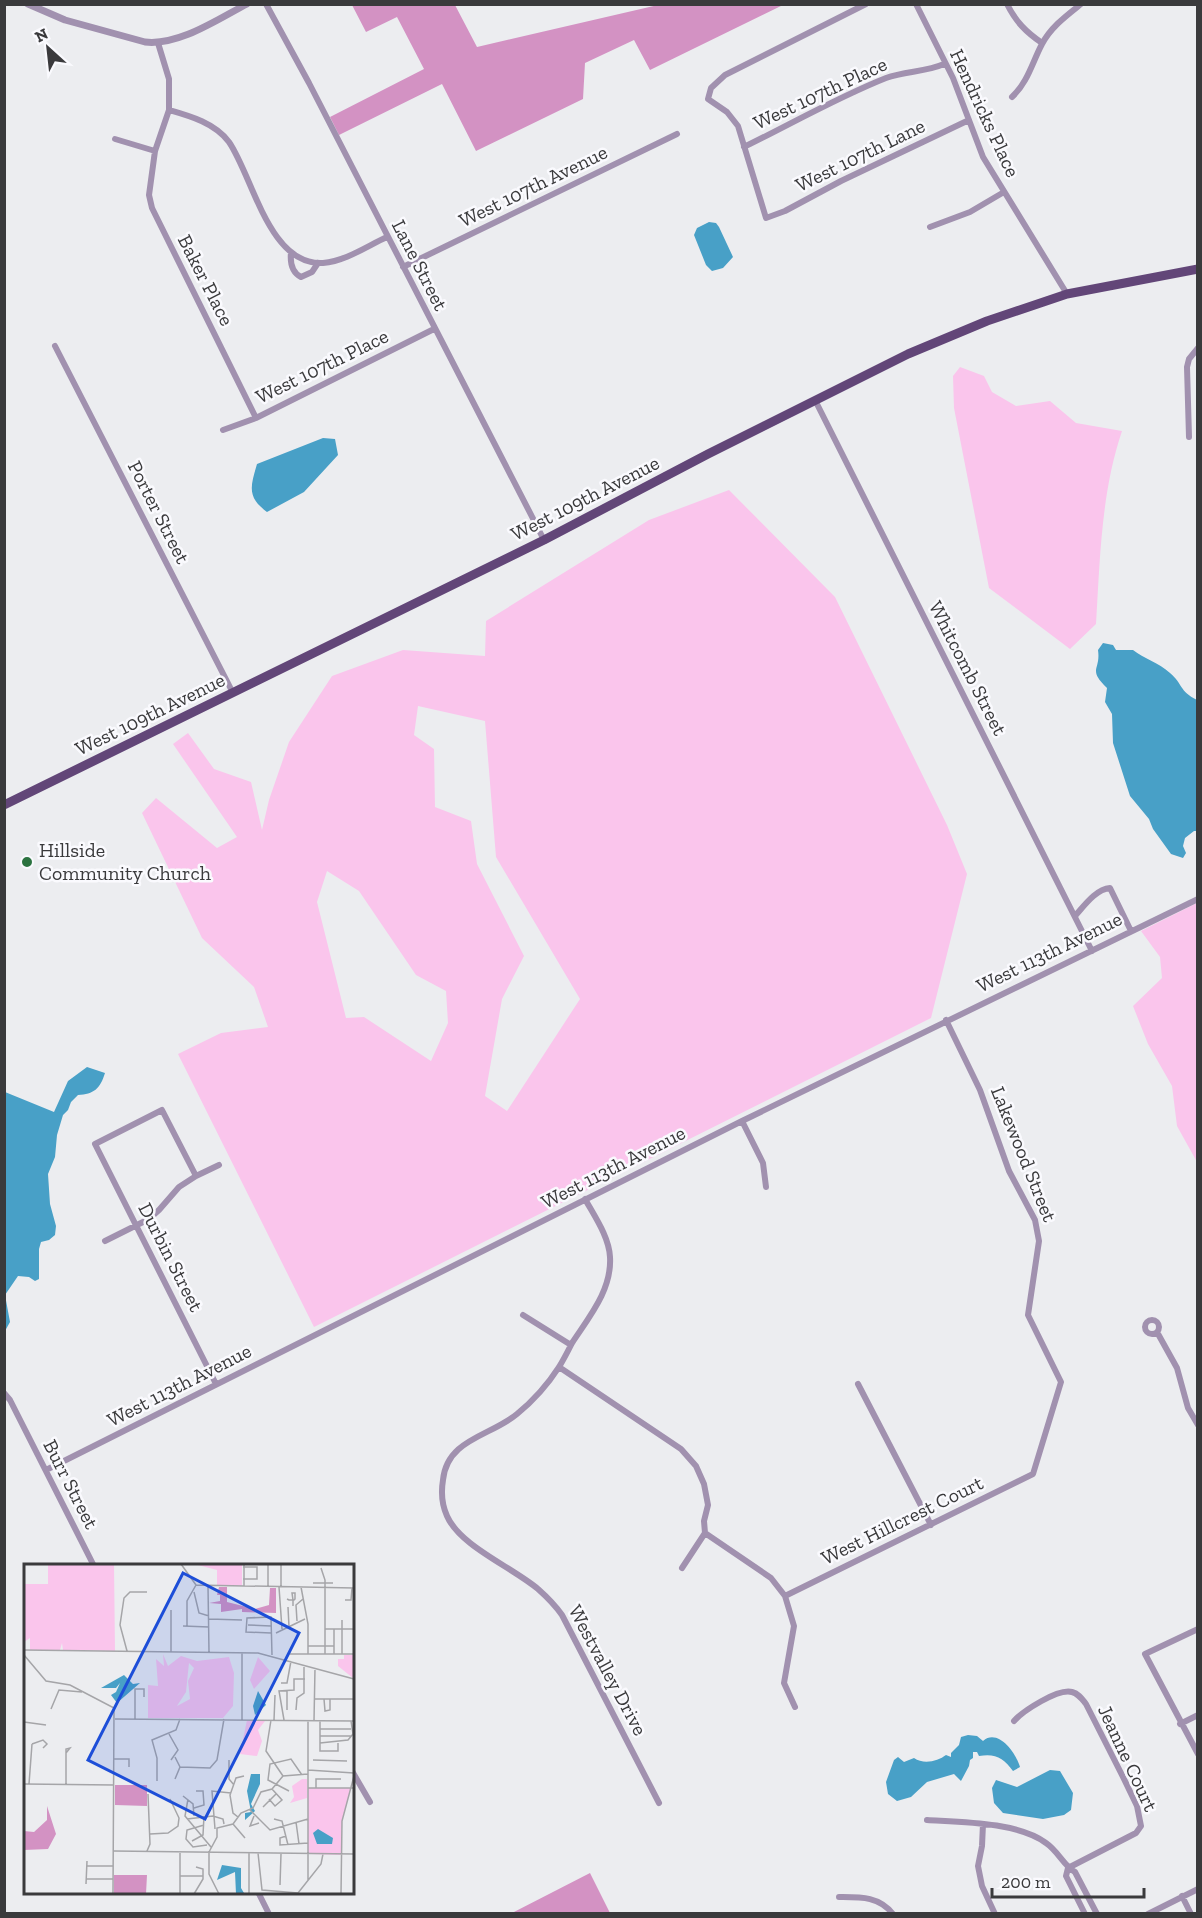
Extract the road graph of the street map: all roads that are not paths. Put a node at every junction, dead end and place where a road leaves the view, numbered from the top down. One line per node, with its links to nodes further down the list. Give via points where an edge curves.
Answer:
1 (28, 4): 8 (street, via 65,20)
2 (248, 4): 8 (street, via 179,38)
3 (266, 4): 20 (street, Lane Street)
4 (866, 4): 16 (street, via 725,75 711,88 708,99 727,112 738,126)
5 (916, 4): 10 (street, Hendricks Place)
6 (1007, 4): 9 (street, via 1016,22)
7 (1081, 4): 9 (street, via 1053,27)
8 (158, 43): 12 (street, Baker Place, via 169,79)
9 (1042, 43): 11 (street, via 1023,87)
10 (944, 64): 13 (street, Hendricks Place); 16 (street, West 107th Place, via 879,81)
11 (1012, 97)
12 (169, 110): 17 (street, Baker Place); 21 (street, via 198,118 228,141 277,238)
13 (969, 120): 16 (street, West 107th Lane, via 766,218); 18 (street, Hendricks Place, via 983,157)
14 (678, 134): 23 (street, West 107th Avenue)
15 (115, 139): 17 (street)
16 (744, 147)
17 (155, 151): 30 (street, Baker Place, via 149,195 152,208)
18 (1004, 192): 19 (street, via 970,212); 25 (street, Hendricks Place)
19 (930, 227)
20 (387, 237): 22 (street, via 346,257); 23 (street, Lane Street)
21 (291, 252): 22 (street); 22 (street, via 292,267 301,277 312,272)
22 (318, 262)
23 (403, 267): 26 (street, Lane Street)
24 (1197, 269): 25 (main road, West 109th Avenue)
25 (1067, 294): 29 (main road, West 109th Avenue, via 947,337)
26 (434, 329): 30 (street, West 107th Place); 33 (street, Lane Street)
27 (55, 346): 34 (street, Porter Street)
28 (1197, 348): 32 (street, via 1188,367)
29 (815, 400): 33 (main road, West 109th Avenue); 37 (street, Whitcomb Street)
30 (256, 418): 31 (street, West 107th Place)
31 (223, 430)
32 (1189, 437)
33 (544, 540): 34 (main road, West 109th Avenue)
34 (233, 693): 35 (main road, West 109th Avenue)
35 (4, 805)
36 (1197, 899): 38 (street, West 113th Avenue)
37 (1075, 916): 38 (street, via 1098,893 1110,888); 39 (street, Whitcomb Street)
38 (1131, 931): 39 (street, West 113th Avenue)
39 (1092, 951): 40 (street, West 113th Avenue)
40 (946, 1020): 41 (street, West 113th Avenue); 57 (street, Lakewood Street, via 980,1090 1009,1170 1039,1233 1028,1315 1061,1382)
41 (742, 1121): 44 (street, via 763,1163); 45 (street, West 113th Avenue)
42 (219, 1165): 43 (street)
43 (196, 1176): 46 (street, via 179,1186 149,1219); 46 (street, Durbin Street, via 162,1110 95,1144)
44 (766, 1187)
45 (585, 1200): 50 (street, Westvalley Drive, via 603,1231 610,1257 607,1282 598,1305); 52 (street, West 113th Avenue)
46 (136, 1225): 47 (street); 52 (street, Durbin Street)
47 (105, 1241)
48 (523, 1315): 50 (street)
49 (1157, 1332): 55 (street, via 1177,1368)
50 (571, 1345): 51 (street, Westvalley Drive)
51 (559, 1367): 59 (street, via 681,1449 696,1466 708,1505); 71 (street, Westvalley Drive, via 515,1417 470,1440 448,1461 441,1492 446,1514 454,1530 466,1540 553,1603 567,1623)
52 (216, 1384): 56 (street, West 113th Avenue)
53 (858, 1384): 58 (street)
54 (4, 1393): 56 (street, Burr Street)
55 (1197, 1425)
56 (46, 1470): 60 (street, Burr Street)
57 (1033, 1474): 58 (street, West Hillcrest Court)
58 (931, 1525): 62 (street, West Hillcrest Court)
59 (705, 1533): 61 (street); 62 (street, via 771,1578)
60 (93, 1564)
61 (682, 1568)
62 (785, 1596): 64 (street, via 794,1626 784,1683)
63 (1197, 1629): 67 (street, via 1145,1654)
64 (795, 1707)
65 (1197, 1715): 67 (street)
66 (1014, 1721): 74 (street, Jeanne Court, via 1023,1711 1057,1694 1074,1692 1086,1704 1137,1806 1141,1826 1136,1833)
67 (1180, 1724): 68 (street)
68 (1197, 1754)
69 (354, 1774): 70 (street)
70 (370, 1802)
71 (659, 1803)
72 (927, 1820): 73 (street)
73 (983, 1824): 74 (street, via 1033,1834 1059,1854); 81 (street, via 978,1866)
74 (1068, 1868): 82 (street, via 1066,1876); 83 (street, via 1075,1872)
75 (1197, 1888): 77 (street)
76 (259, 1894): 79 (street)
77 (1182, 1896): 84 (street); 85 (street)
78 (839, 1898): 80 (street, via 876,1900)
79 (269, 1914)
80 (893, 1914)
81 (995, 1914)
82 (1085, 1914)
83 (1097, 1914)
84 (1148, 1914)
85 (1191, 1914)

